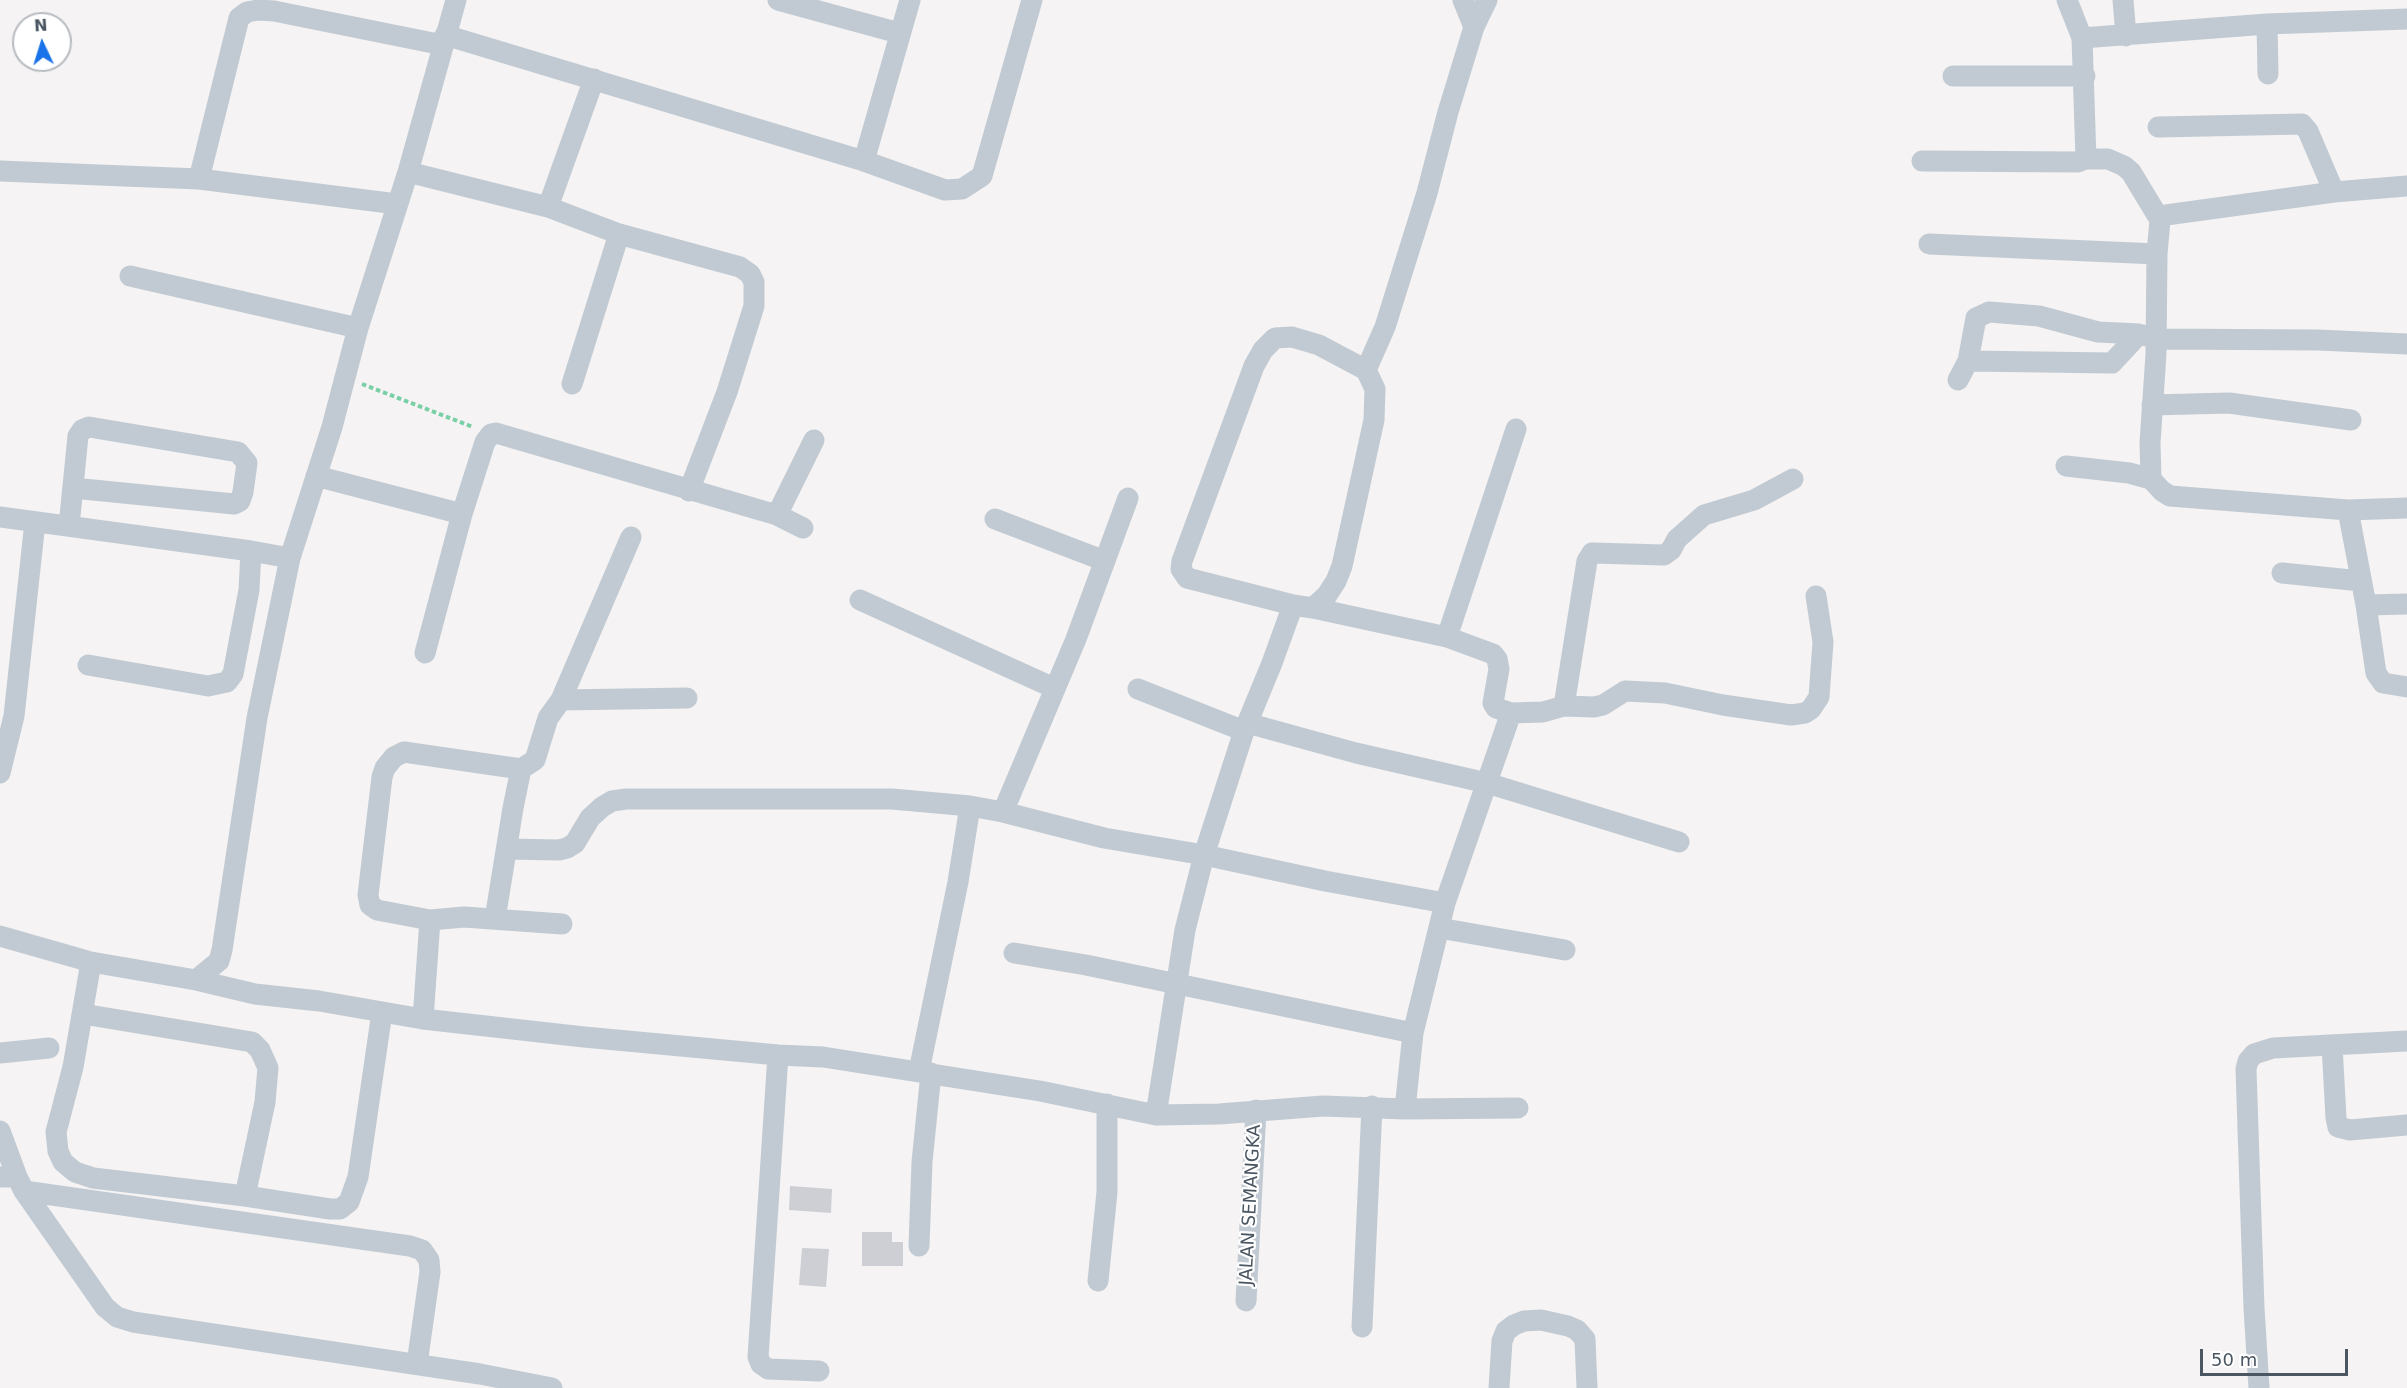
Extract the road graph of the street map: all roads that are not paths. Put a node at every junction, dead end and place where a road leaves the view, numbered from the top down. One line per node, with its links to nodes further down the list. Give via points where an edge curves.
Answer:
1 (456, 0): 15 (street)
2 (778, 0): 12 (street)
3 (910, 0): 12 (street)
4 (1032, 0): 22 (street, via 982,176 962,189 945,190)
5 (1463, 0): 11 (street)
6 (1487, 0): 11 (street)
7 (2067, 0): 14 (street)
8 (2123, 0): 13 (street)
9 (2407, 19): 10 (street)
10 (2267, 24): 13 (street); 16 (street)
11 (1473, 27): 40 (street, via 1409,249)
12 (899, 33): 22 (street)
13 (2126, 36): 14 (street)
14 (2082, 38): 18 (street)
15 (444, 40): 19 (street); 25 (street); 26 (street, via 274,11 247,12 239,18)
16 (2268, 74)
17 (1953, 76): 18 (street)
18 (2085, 76): 21 (street)
19 (594, 79): 22 (street); 30 (street)
20 (2158, 127): 28 (street, via 2302,124)
21 (2086, 159): 23 (street); 31 (street, via 2109,159 2124,166)
22 (864, 161)
23 (1922, 161)
24 (0, 171): 26 (street)
25 (408, 172): 29 (street); 30 (street)
26 (199, 178): 29 (street)
27 (2407, 186): 28 (street)
28 (2334, 192): 31 (street, via 2166,215)
29 (397, 204): 36 (street)
30 (548, 207): 32 (street)
31 (2160, 220): 34 (street)
32 (619, 234): 42 (street); 52 (street, via 740,267 754,282 754,306 727,392)
33 (1929, 244): 34 (street)
34 (2157, 254): 37 (street)
35 (130, 276): 36 (street)
36 (358, 328): 48 (street)
37 (2148, 337): 38 (street); 39 (street, via 2112,363); 39 (street, via 2098,332 2039,316 1989,312 1976,318); 43 (street)
38 (2407, 344)
39 (1968, 361): 41 (street)
40 (1366, 370): 73 (street, via 1375,389 1374,420 1342,566 1327,595); 73 (street, via 1319,345 1292,337 1275,338 1263,350 1182,561 1181,569 1187,578)
41 (1958, 380)
42 (572, 384)
43 (2152, 405): 44 (street, via 2229,403); 50 (street)
44 (2351, 420)
45 (1516, 429): 74 (street)
46 (814, 440): 57 (street)
47 (2066, 466): 50 (street)
48 (316, 476): 56 (street); 65 (street)
49 (1793, 479): 82 (street, via 1754,500 1704,515 1664,555 1592,553 1587,561)
50 (2151, 479): 55 (street, via 2170,496)
51 (73, 488): 51 (street, via 78,436 89,428 238,452 247,464 243,492 234,504); 61 (street)
52 (689, 491): 56 (street, via 491,434); 57 (street)
53 (1128, 498): 66 (street)
54 (2407, 508): 55 (street)
55 (2348, 510): 68 (street)
56 (462, 514): 75 (street)
57 (777, 516): 62 (street)
58 (0, 517): 60 (street)
59 (995, 519): 66 (street)
60 (35, 522): 61 (street); 86 (street, via 14,716)
61 (69, 526): 64 (street)
62 (802, 528)
63 (631, 537): 81 (street)
64 (251, 551): 65 (street); 76 (street, via 249,590 233,674 227,682 208,686)
65 (290, 558): 102 (street, via 257,718 222,950 219,961)
66 (1105, 561): 78 (street)
67 (2282, 573): 68 (street)
68 (2361, 580): 72 (street)
69 (1816, 596): 82 (street, via 1824,642 1819,697 1805,713 1791,715 1641,691 1624,691 1594,707)
70 (860, 600): 78 (street)
71 (2407, 604): 72 (street)
72 (2366, 605): 77 (street, via 2376,672 2383,683)
73 (1303, 607): 74 (street); 84 (street)
74 (1447, 637): 83 (street, via 1493,654 1499,669 1493,703)
75 (425, 653)
76 (88, 665)
77 (2407, 687)
78 (1054, 688): 89 (street)
79 (1138, 689): 84 (street)
80 (687, 698): 81 (street)
81 (561, 700): 85 (street, via 548,718 535,760)
82 (1564, 706): 83 (street, via 1543,712)
83 (1511, 713): 87 (street)
84 (1246, 727): 87 (street); 92 (street)
85 (521, 769): 91 (street); 95 (street, via 404,752 385,768 368,895 370,905)
86 (0, 773)
87 (1486, 783): 90 (street); 93 (street)
88 (970, 806): 89 (street); 91 (street, via 892,799 626,798 602,807 567,848); 113 (street)
89 (1003, 812): 92 (street, via 1104,838)
90 (1679, 842)
91 (507, 849): 94 (street)
92 (1204, 855): 93 (street); 103 (street)
93 (1445, 903): 97 (street)
94 (495, 919): 95 (street); 96 (street)
95 (430, 920): 106 (street)
96 (562, 924)
97 (1439, 928): 99 (street); 107 (street)
98 (0, 936): 101 (street)
99 (1565, 950)
100 (1014, 953): 103 (street)
101 (91, 962): 102 (street); 105 (street)
102 (196, 980): 104 (street, via 255,994)
103 (1176, 984): 107 (street); 119 (street)
104 (382, 1012): 106 (street); 123 (street, via 358,1177 349,1202 339,1209 330,1209)
105 (83, 1014): 123 (street, via 252,1042 260,1050 268,1068 265,1102); 123 (street, via 56,1132 57,1151 63,1162 75,1172 93,1178)
106 (423, 1019): 112 (street)
107 (1413, 1033): 116 (street)
108 (2407, 1041): 109 (street)
109 (2332, 1045): 120 (street, via 2338,1127 2350,1131); 133 (street, via 2263,1050 2254,1054 2246,1069)
110 (49, 1048): 111 (street)
111 (0, 1053)
112 (777, 1055): 113 (street, via 823,1057); 129 (street, via 758,1357 768,1369)
113 (925, 1072): 114 (street); 124 (street)
114 (1107, 1104): 119 (street); 125 (street, via 1107,1192)
115 (1372, 1106): 116 (street); 118 (street); 127 (street)
116 (1405, 1108): 117 (street)
117 (1518, 1108)
118 (1256, 1110): 119 (street); 126 (street, JALAN SEMANGKA)
119 (1156, 1115)
120 (2407, 1125)
121 (0, 1131): 122 (street)
122 (14, 1181): 128 (street, via 117,1317); 128 (street, via 422,1250 429,1260 430,1272)
123 (245, 1196)
124 (919, 1246)
125 (1098, 1281)
126 (1246, 1301)
127 (1362, 1327)
128 (417, 1364): 130 (street)
129 (819, 1371)
130 (544, 1387)
131 (1499, 1388): 132 (street, via 1506,1331 1524,1321 1540,1320 1568,1326 1585,1339)
132 (1587, 1388)
133 (2259, 1388)

